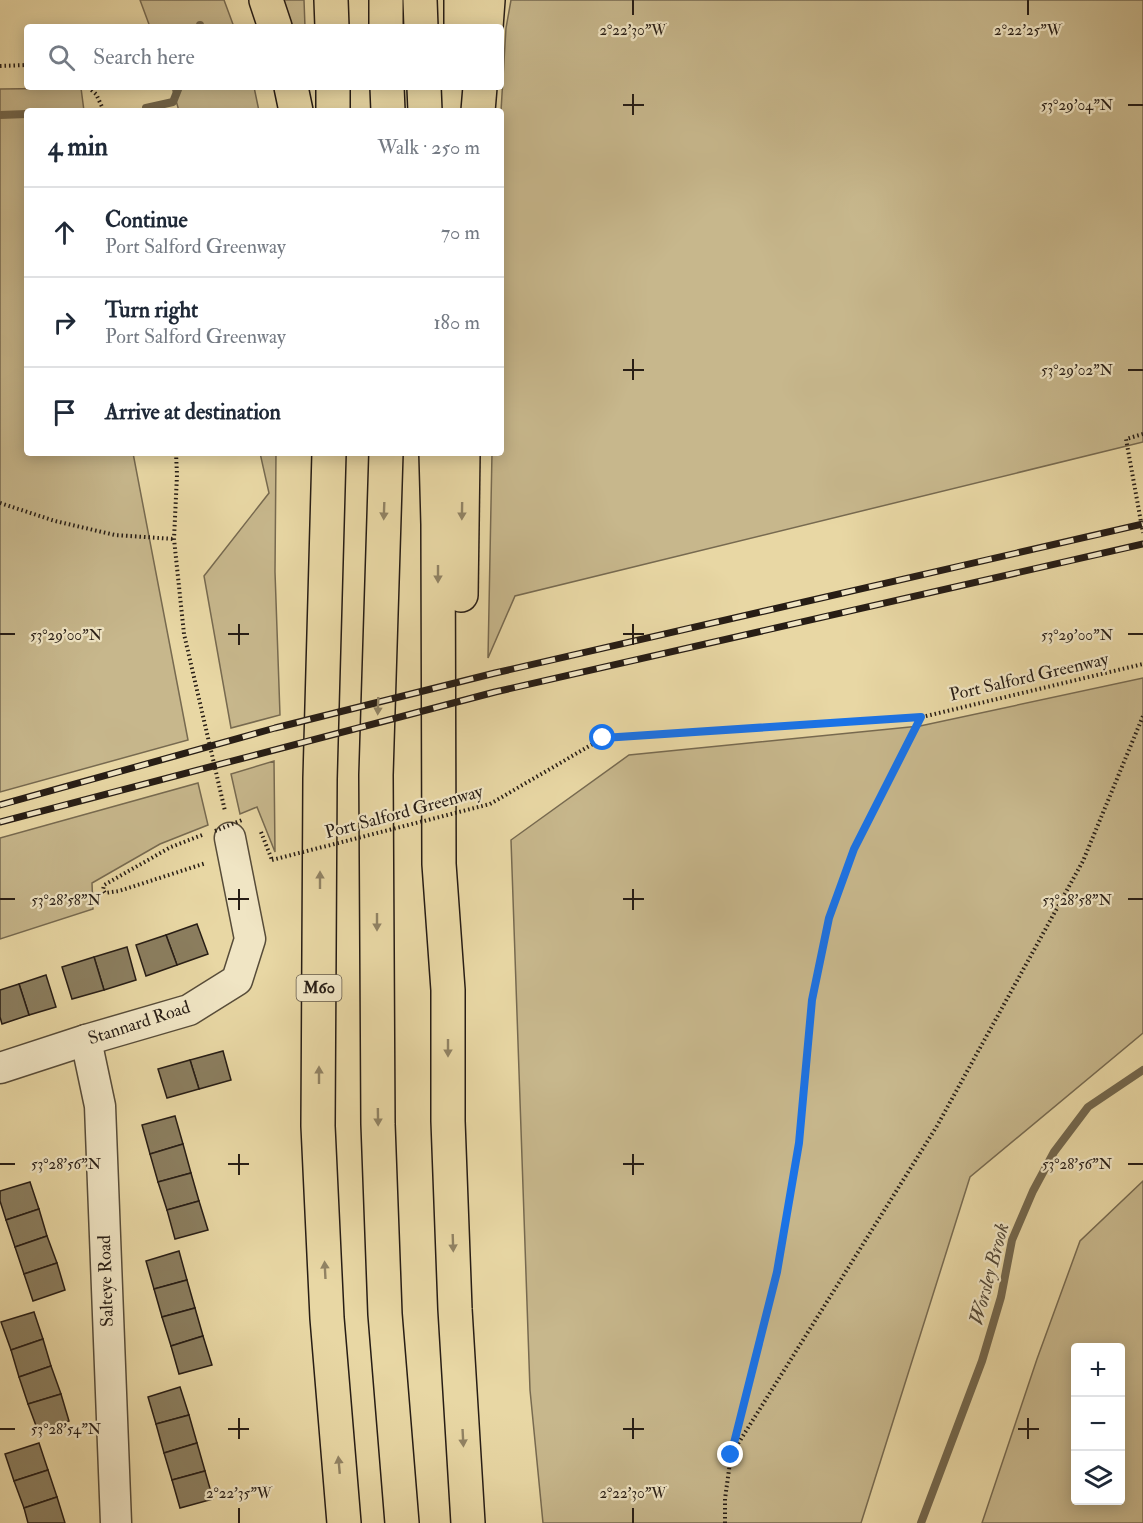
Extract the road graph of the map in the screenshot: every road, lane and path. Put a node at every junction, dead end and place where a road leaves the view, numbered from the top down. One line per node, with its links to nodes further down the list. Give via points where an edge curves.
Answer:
1 (266, 0): 7 (highway)
2 (331, 0): 8 (highway)
3 (386, 0): 9 (highway)
4 (420, 0): 10 (highway)
5 (461, 0): 11 (highway)
6 (488, 0): 12 (highway)
7 (274, 24)
8 (332, 24)
9 (386, 24)
10 (422, 24)
11 (461, 24)
12 (486, 24)
13 (24, 65): 14 (path)
14 (0, 66)
15 (91, 90): 22 (path)
16 (292, 90): 23 (highway)
17 (333, 90): 24 (highway)
18 (387, 90): 25 (highway)
19 (424, 90): 26 (highway)
20 (462, 90): 27 (highway)
21 (480, 90): 28 (highway)
22 (103, 108)
23 (295, 108)
24 (333, 108)
25 (388, 108)
26 (425, 108)
27 (463, 108)
28 (478, 108)
29 (1143, 434): 36 (path, via 1126,439)
30 (176, 456): 37 (path)
31 (329, 456): 48 (highway, M60, one-way to 31, via 327,1318 318,1126 320,779)
32 (386, 456): 49 (highway, one-way to 49, via 376,775 378,1124 385,1314)
33 (436, 456): 43 (highway, one-way to 43, via 439,864)
34 (463, 456): 43 (highway, one-way to 43, via 457,862)
35 (0, 503): 37 (path, via 115,535)
36 (1143, 533)
37 (174, 539): 41 (path, via 184,634)
38 (1143, 664): 40 (path, Port Salford Greenway)
39 (1143, 716): 46 (path, via 1083,861 937,1126)
40 (921, 717): 42 (path, Port Salford Greenway, bridge, via 603,738 490,804); 46 (path, via 854,849 829,918 812,1000 799,1143 777,1272)
41 (230, 836): 41 (path, via 119,891 103,890 104,885 171,847); 44 (street, Stannard Road, via 250,939 237,980 189,1010)
42 (272, 860)
43 (448, 990): 50 (highway, one-way to 50, via 448,1121)
44 (86, 1040): 45 (street, Stannard Road); 47 (street, Salteye Road, via 99,1106)
45 (0, 1068)
46 (731, 1455): 51 (path)
47 (116, 1523)
48 (344, 1523)
49 (402, 1523)
50 (468, 1523)
51 (725, 1523)

